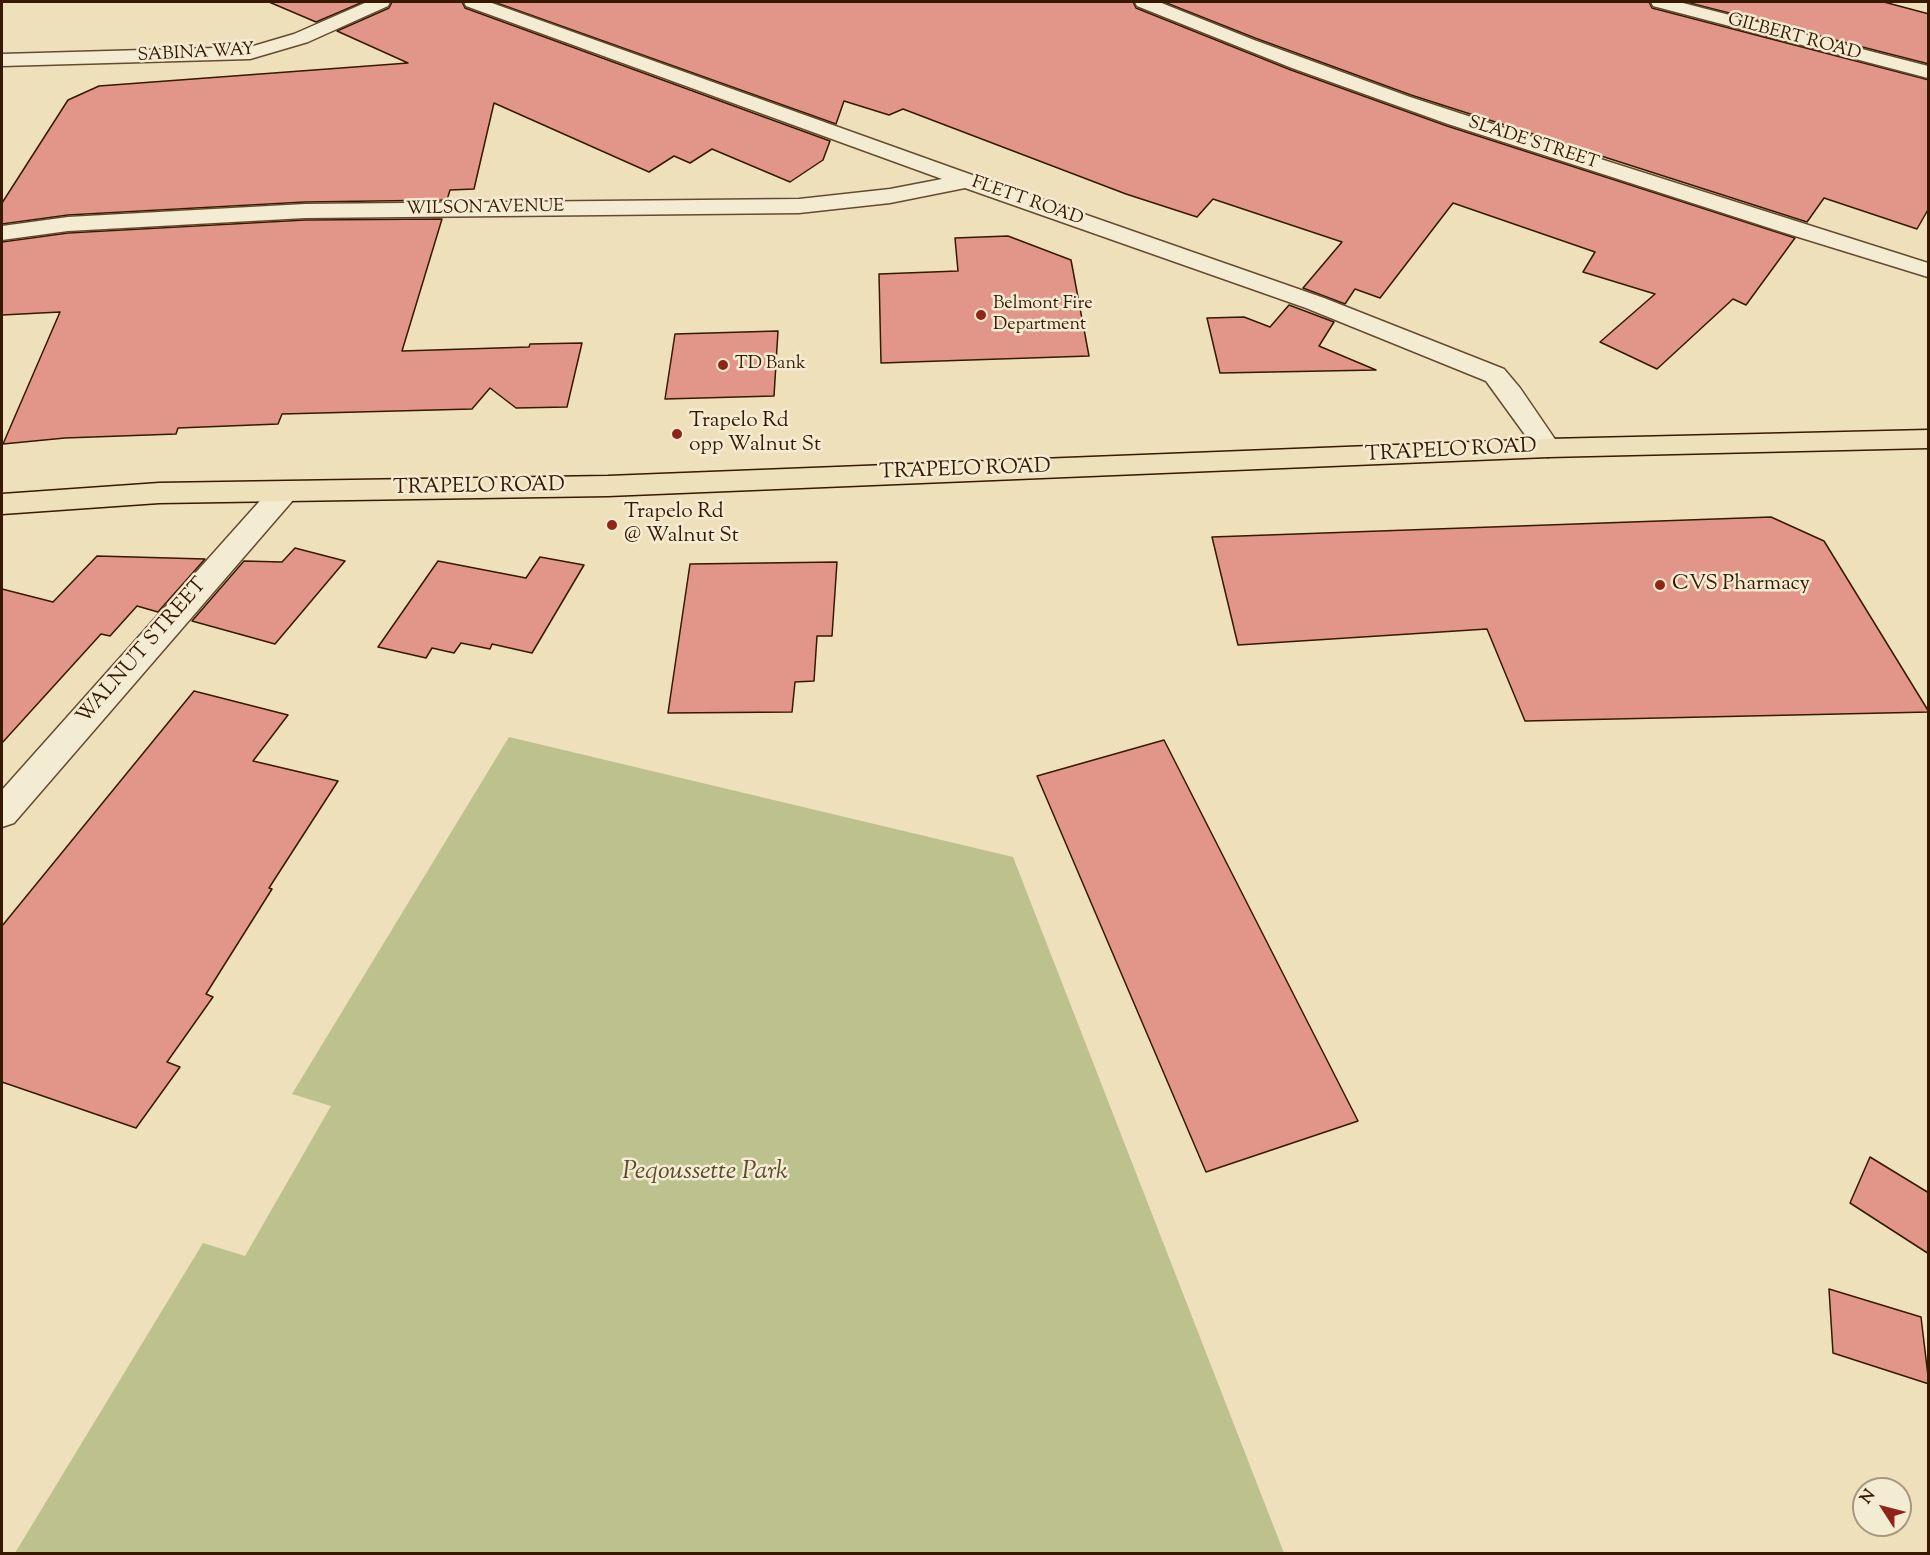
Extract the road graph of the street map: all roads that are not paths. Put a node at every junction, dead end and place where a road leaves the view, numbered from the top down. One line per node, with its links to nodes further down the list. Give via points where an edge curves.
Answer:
1 (381, 2): 5 (street, SABINA WAY, via 277,48 250,53)
2 (473, 2): 7 (street, FLETT ROAD)
3 (1144, 2): 9 (street, SLADE STREET, via 1234,41 1468,123)
4 (1660, 2): 6 (street, GILBERT ROAD)
5 (2, 60)
6 (1929, 72)
7 (967, 181): 8 (street, WILSON AVENUE, via 890,196 799,206 305,211 68,224); 11 (street, FLETT ROAD, via 1316,303 1495,375)
8 (2, 233)
9 (1929, 270)
10 (1929, 439): 11 (main road, TRAPELO ROAD)
11 (1548, 448): 12 (main road, TRAPELO ROAD, via 608,486)
12 (284, 492): 13 (main road, TRAPELO ROAD, via 159,493); 14 (street, WALNUT STREET)
13 (2, 504)
14 (2, 813)

